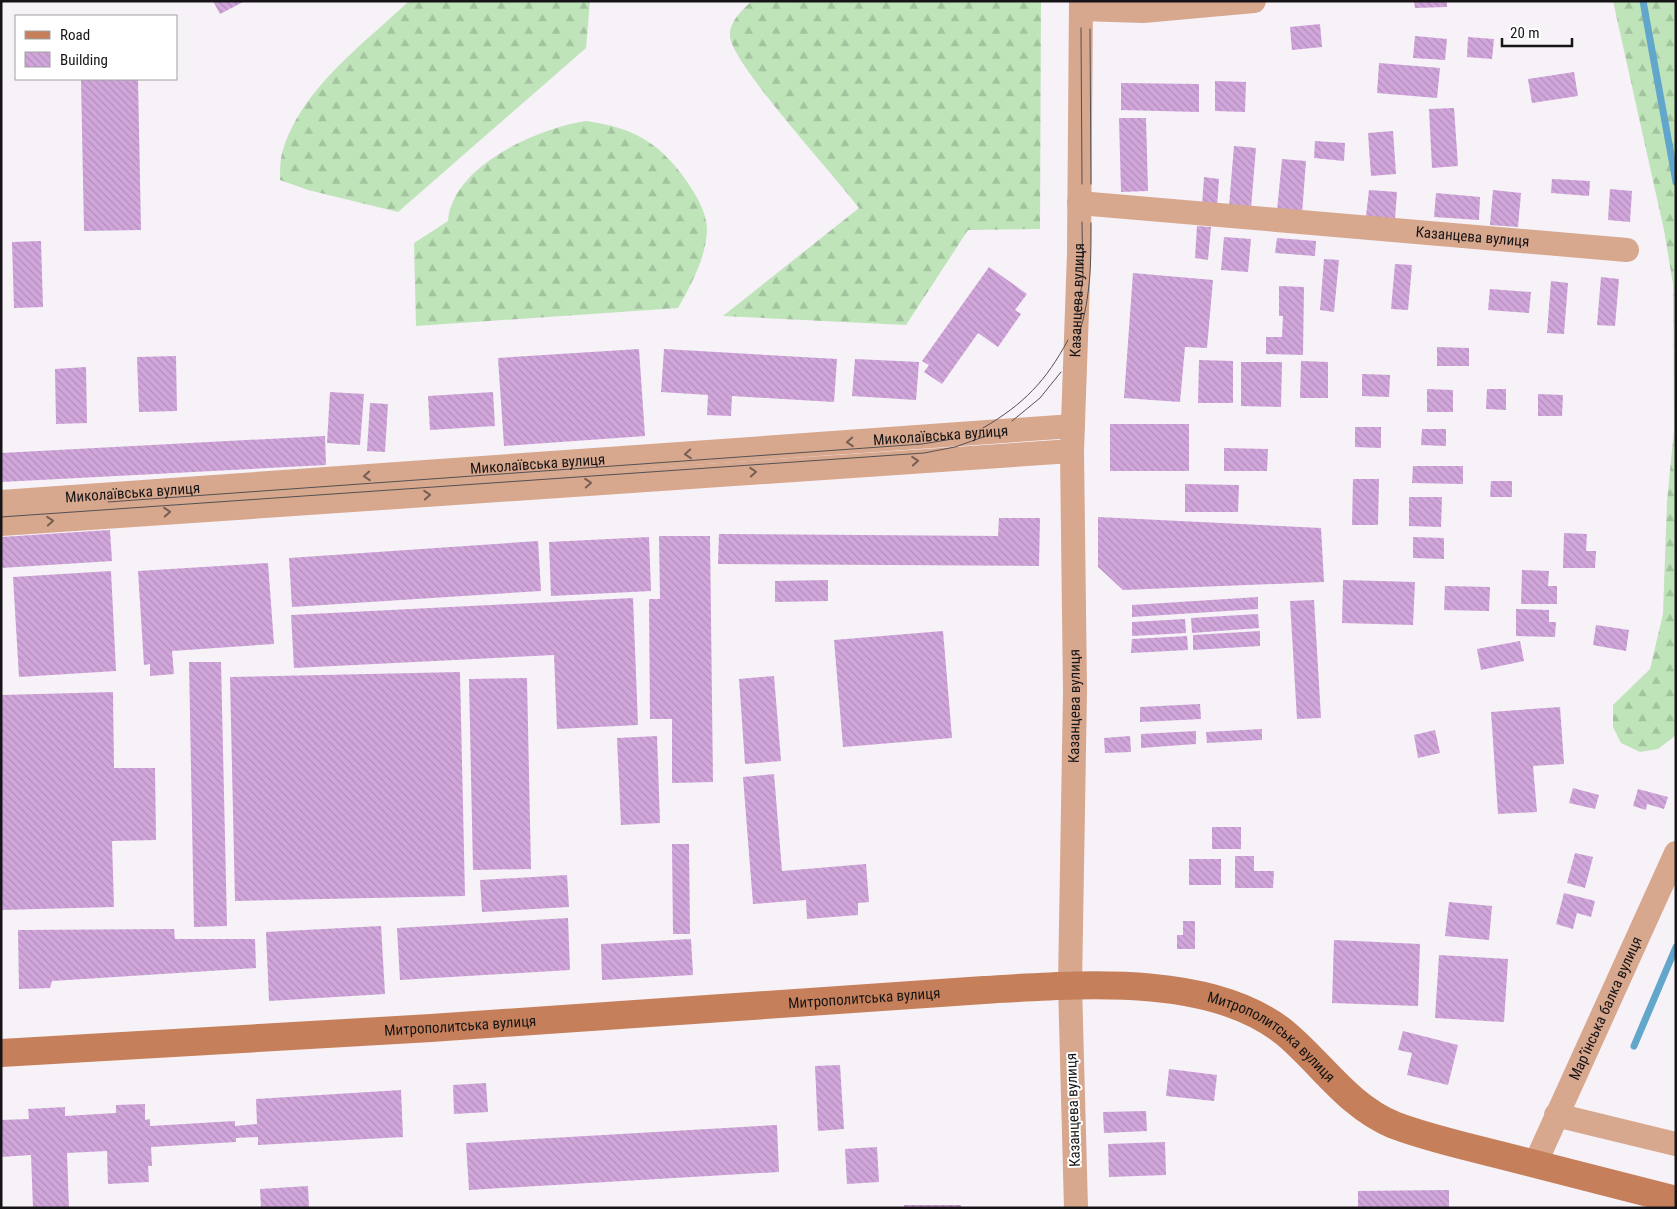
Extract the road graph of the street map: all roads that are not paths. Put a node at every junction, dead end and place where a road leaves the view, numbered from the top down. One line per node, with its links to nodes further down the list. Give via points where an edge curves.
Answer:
1 (1254, 1): 2 (street, via 1143,11)
2 (1081, 5): 3 (street, Казанцева вулиця)
3 (1079, 203): 4 (street, Казанцева вулиця); 5 (street, Казанцева вулиця)
4 (1627, 250)
5 (1073, 426): 6 (street, Казанцева вулиця); 8 (street, Миколаївська вулиця, one-way to 8)
6 (1072, 451): 8 (street, Миколаївська вулиця, one-way to 6); 11 (street, Казанцева вулиця, via 1075,690)
7 (1, 502): 8 (street, Миколаївська вулиця)
8 (118, 505): 9 (street, Миколаївська вулиця, one-way to 8)
9 (1, 524)
10 (1676, 853): 13 (street, Мар’їнська балка вулиця)
11 (1070, 986): 12 (main road, Митрополитська вулиця); 15 (main road, Митрополитська вулиця, via 1136,986 1173,990 1247,1011 1283,1032 1359,1106 1385,1120 1440,1139); 17 (street, Казанцева вулиця)
12 (1, 1053)
13 (1556, 1114): 14 (street); 15 (street, Мар’їнська балка вулиця)
14 (1674, 1140)
15 (1535, 1164): 16 (main road, Митрополитська вулиця)
16 (1676, 1200)
17 (1076, 1208)

